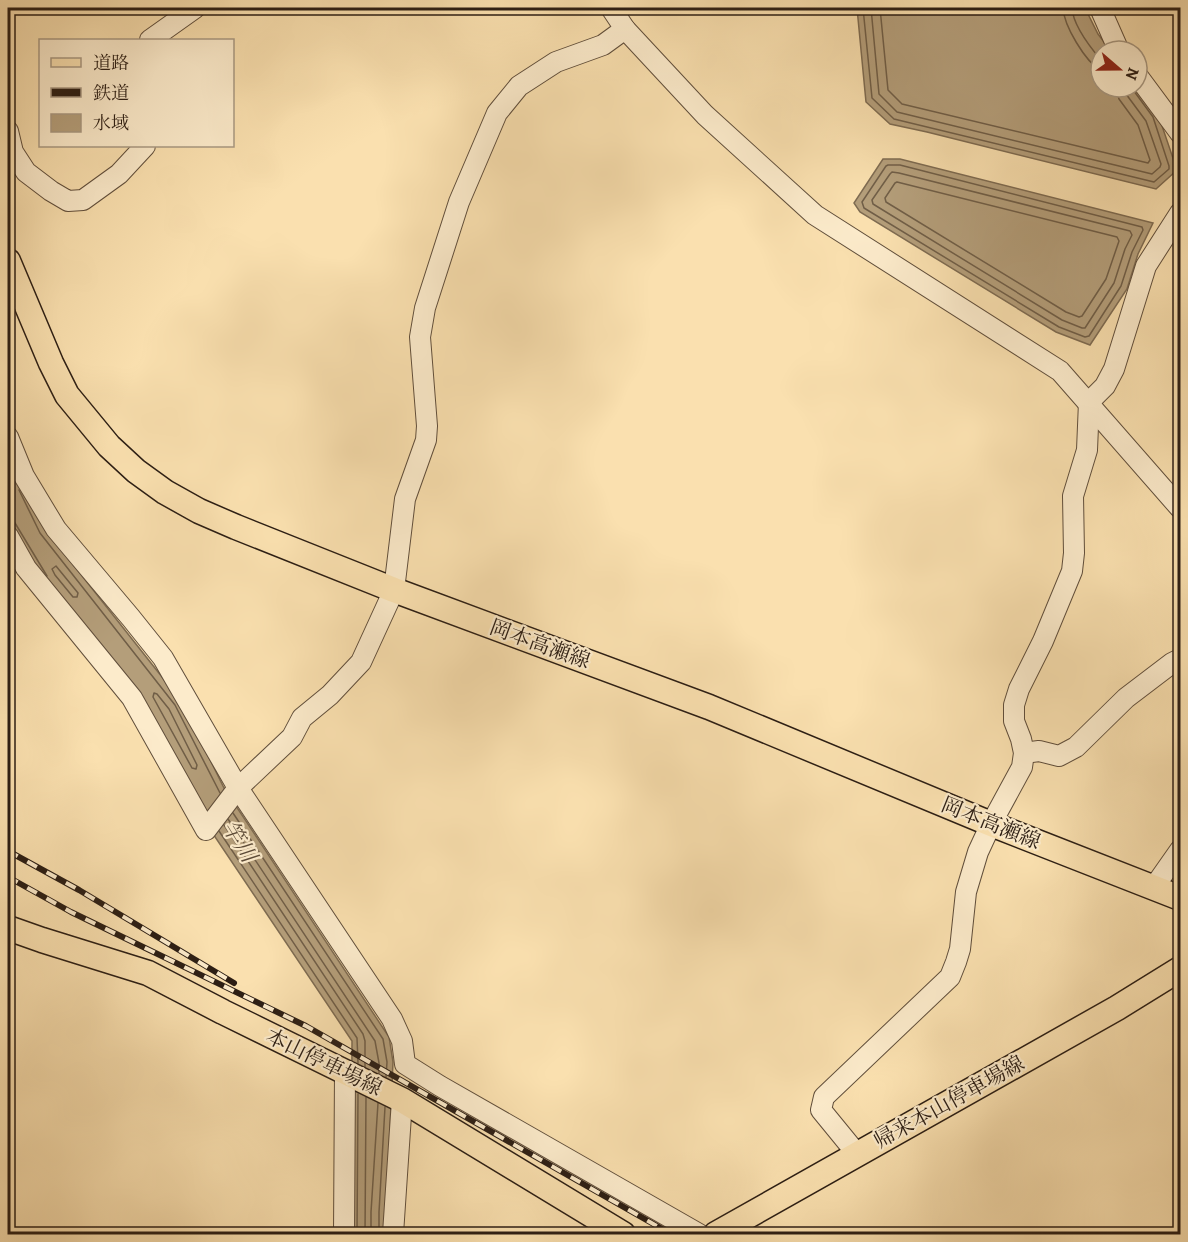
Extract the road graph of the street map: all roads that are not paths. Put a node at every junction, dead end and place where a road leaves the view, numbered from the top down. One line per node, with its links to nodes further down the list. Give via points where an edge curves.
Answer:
1 (195, 8): 5 (street)
2 (611, 8): 4 (street)
3 (1100, 8): 6 (street)
4 (625, 29): 13 (street, via 705,115 815,215 1060,371); 17 (street, via 603,45 556,62 519,86 496,113 459,202 425,308 420,338 426,440 405,499)
5 (151, 39)
6 (1114, 39)
7 (1149, 91): 9 (street)
8 (8, 131): 10 (street, via 13,152 27,172 68,201 83,200 120,174)
9 (1180, 133)
10 (144, 147)
11 (1180, 213): 13 (street, via 1146,266 1114,369 1105,386)
12 (8, 261): 17 (main road, 岡本高瀬線, via 67,395 109,446 136,471 199,511)
13 (1089, 402): 15 (street); 19 (street, via 1087,450 1072,496 1072,571 1014,705 1014,721)
14 (8, 437): 20 (street, via 24,476 56,529 163,658)
15 (1180, 508)
16 (8, 536): 20 (street, via 26,567 132,698 206,830)
17 (394, 590): 20 (street, via 361,662 302,718 292,737); 21 (main road, 岡本高瀬線, via 709,707)
18 (1180, 659): 19 (street, via 1126,698 1077,747 1059,756 1039,751)
19 (1024, 753): 21 (street, via 1022,767)
20 (236, 791): 33 (street, via 392,1019 402,1041 405,1064)
21 (991, 824): 23 (main road, 岡本高瀬線); 29 (street, via 966,892 960,949 950,977 824,1097 821,1110)
22 (1180, 850): 23 (street)
23 (1154, 887): 24 (main road, 岡本高瀬線)
24 (1180, 898)
25 (8, 928): 27 (main road, 本山停車場線, via 148,973)
26 (1180, 969): 29 (main road, 帰来本山停車場線)
27 (345, 1072): 28 (main road, 本山停車場線); 30 (street)
28 (402, 1100): 31 (street); 32 (main road, 本山停車場線)
29 (857, 1154): 34 (main road, 帰来本山停車場線)
30 (344, 1234)
31 (393, 1234)
32 (623, 1234)
33 (699, 1234)
34 (716, 1234)

